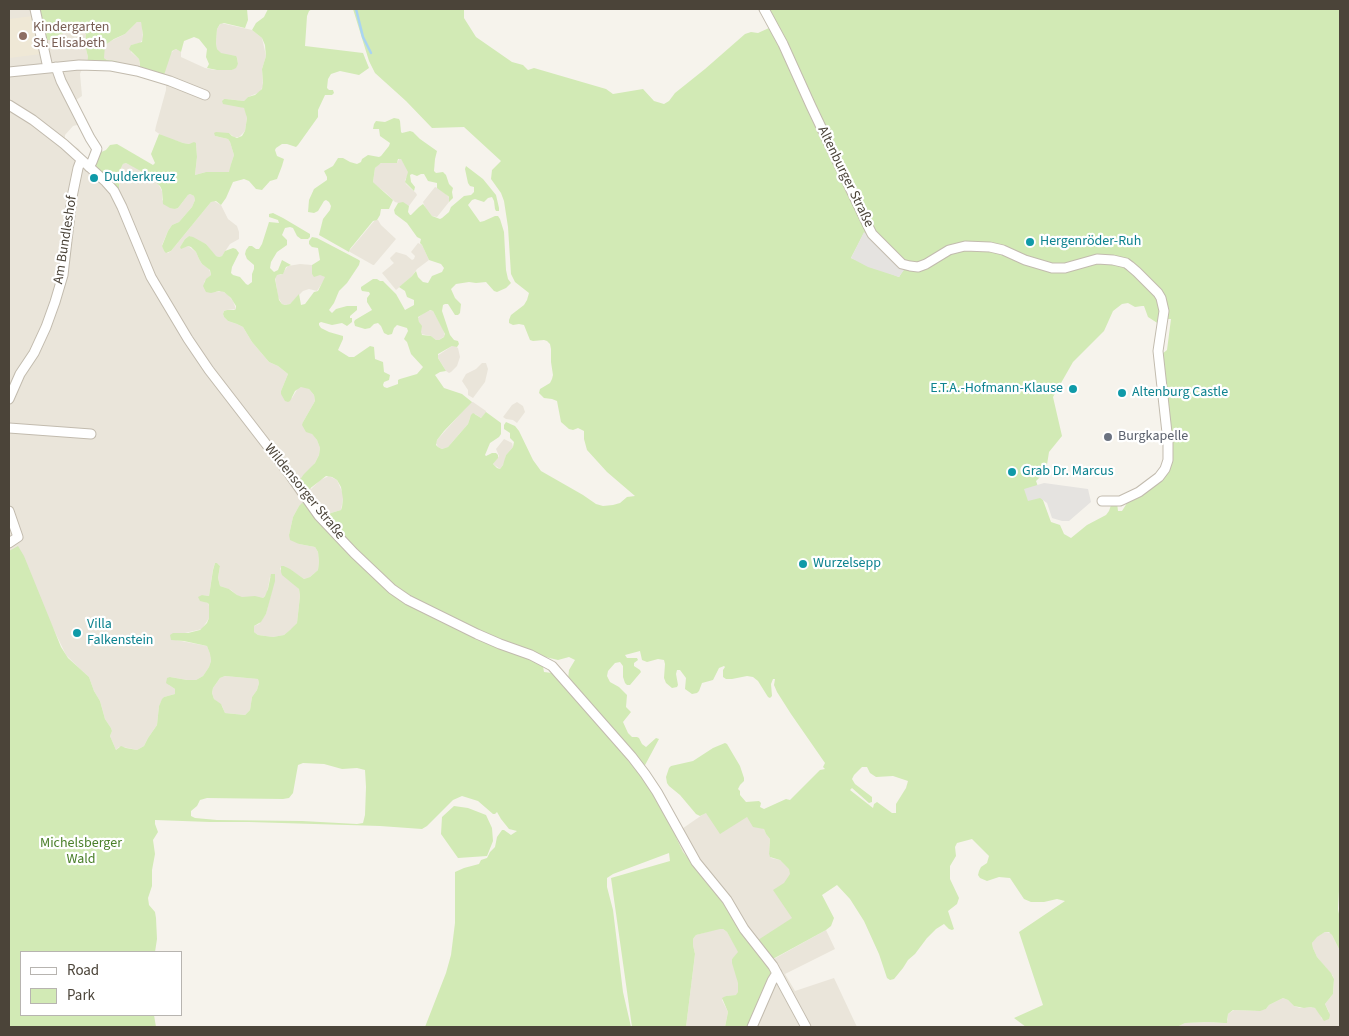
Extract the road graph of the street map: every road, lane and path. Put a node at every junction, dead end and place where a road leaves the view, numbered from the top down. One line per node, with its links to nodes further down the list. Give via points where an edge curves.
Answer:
1 (35, 9): 3 (street)
2 (764, 9): 12 (street, Altenburger Straße, via 868,228 902,264 918,267 949,250 965,246 996,249 1052,268 1065,268 1097,259 1113,260 1130,266 1158,293 1164,311 1158,351 1168,460 1159,477 1139,492 1120,501)
3 (52, 68): 4 (street); 5 (street, via 111,66 170,81); 8 (street, via 97,148)
4 (9, 72)
5 (206, 95)
6 (9, 105): 7 (street, Wildensorger Straße)
7 (82, 160): 8 (street, Wildensorger Straße); 9 (street, Am Bundleshof, via 72,198 64,267 55,302 34,354 20,374)
8 (89, 167): 15 (street, Wildensorger Straße, via 106,182 118,199 151,277 188,339 324,521 354,553 408,600 552,666 632,756 696,862 727,900)
9 (9, 399)
10 (9, 428): 11 (street)
11 (91, 434)
12 (1102, 501)
13 (9, 511): 14 (street, via 18,537)
14 (9, 543)
15 (777, 973): 16 (street); 17 (street, Wildensorger Straße)
16 (752, 1027)
17 (806, 1027)

